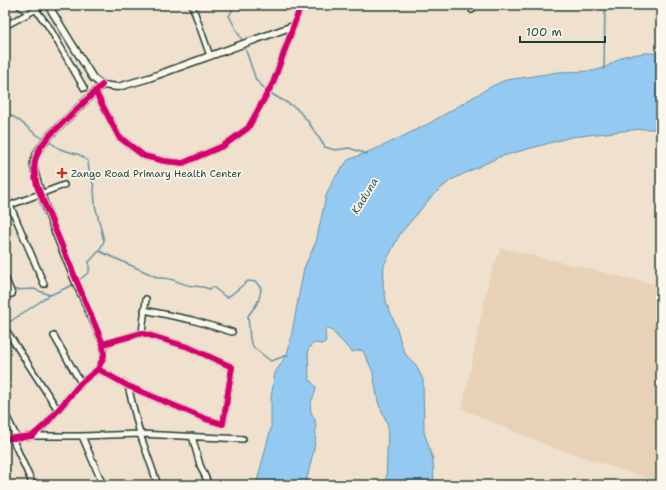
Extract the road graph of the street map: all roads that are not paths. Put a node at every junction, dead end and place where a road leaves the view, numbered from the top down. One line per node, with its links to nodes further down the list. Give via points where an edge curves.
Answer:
1 (18, 5): 7 (street)
2 (44, 5): 6 (street)
3 (48, 5): 11 (street, via 93,78)
4 (192, 5): 10 (street)
5 (302, 5): 9 (street)
6 (36, 10): 7 (street); 12 (street, via 49,27)
7 (29, 13): 8 (street)
8 (5, 26)
9 (293, 26): 10 (street); 13 (street, via 274,83 248,128 223,146 183,163 144,156 119,137)
10 (210, 56): 11 (street, via 118,87)
11 (102, 85): 13 (street)
12 (84, 88)
13 (95, 92): 15 (street, via 44,142 34,162 34,176)
14 (64, 185): 15 (street)
15 (40, 193): 16 (street); 19 (street)
16 (8, 206): 18 (street)
17 (5, 277): 20 (street, via 12,294)
18 (44, 284)
19 (78, 288): 27 (street)
20 (5, 295)
21 (146, 299): 22 (street)
22 (144, 310): 24 (street); 25 (street)
23 (5, 331): 31 (street)
24 (232, 332)
25 (142, 333): 27 (street); 30 (street, via 188,347 232,366 223,424)
26 (54, 336): 29 (street)
27 (103, 344): 28 (street, via 104,356)
28 (98, 369): 29 (street); 30 (street)
29 (81, 383): 31 (street)
30 (128, 386): 33 (street)
31 (58, 410): 34 (street)
32 (5, 413): 37 (street)
33 (140, 434): 35 (street); 36 (street); 42 (street)
34 (32, 436): 35 (street); 37 (street)
35 (82, 436): 41 (street)
36 (192, 436): 39 (street); 43 (street)
37 (14, 438): 38 (street); 40 (street)
38 (5, 439)
39 (243, 439)
40 (33, 485)
41 (103, 485)
42 (158, 485)
43 (209, 485)

